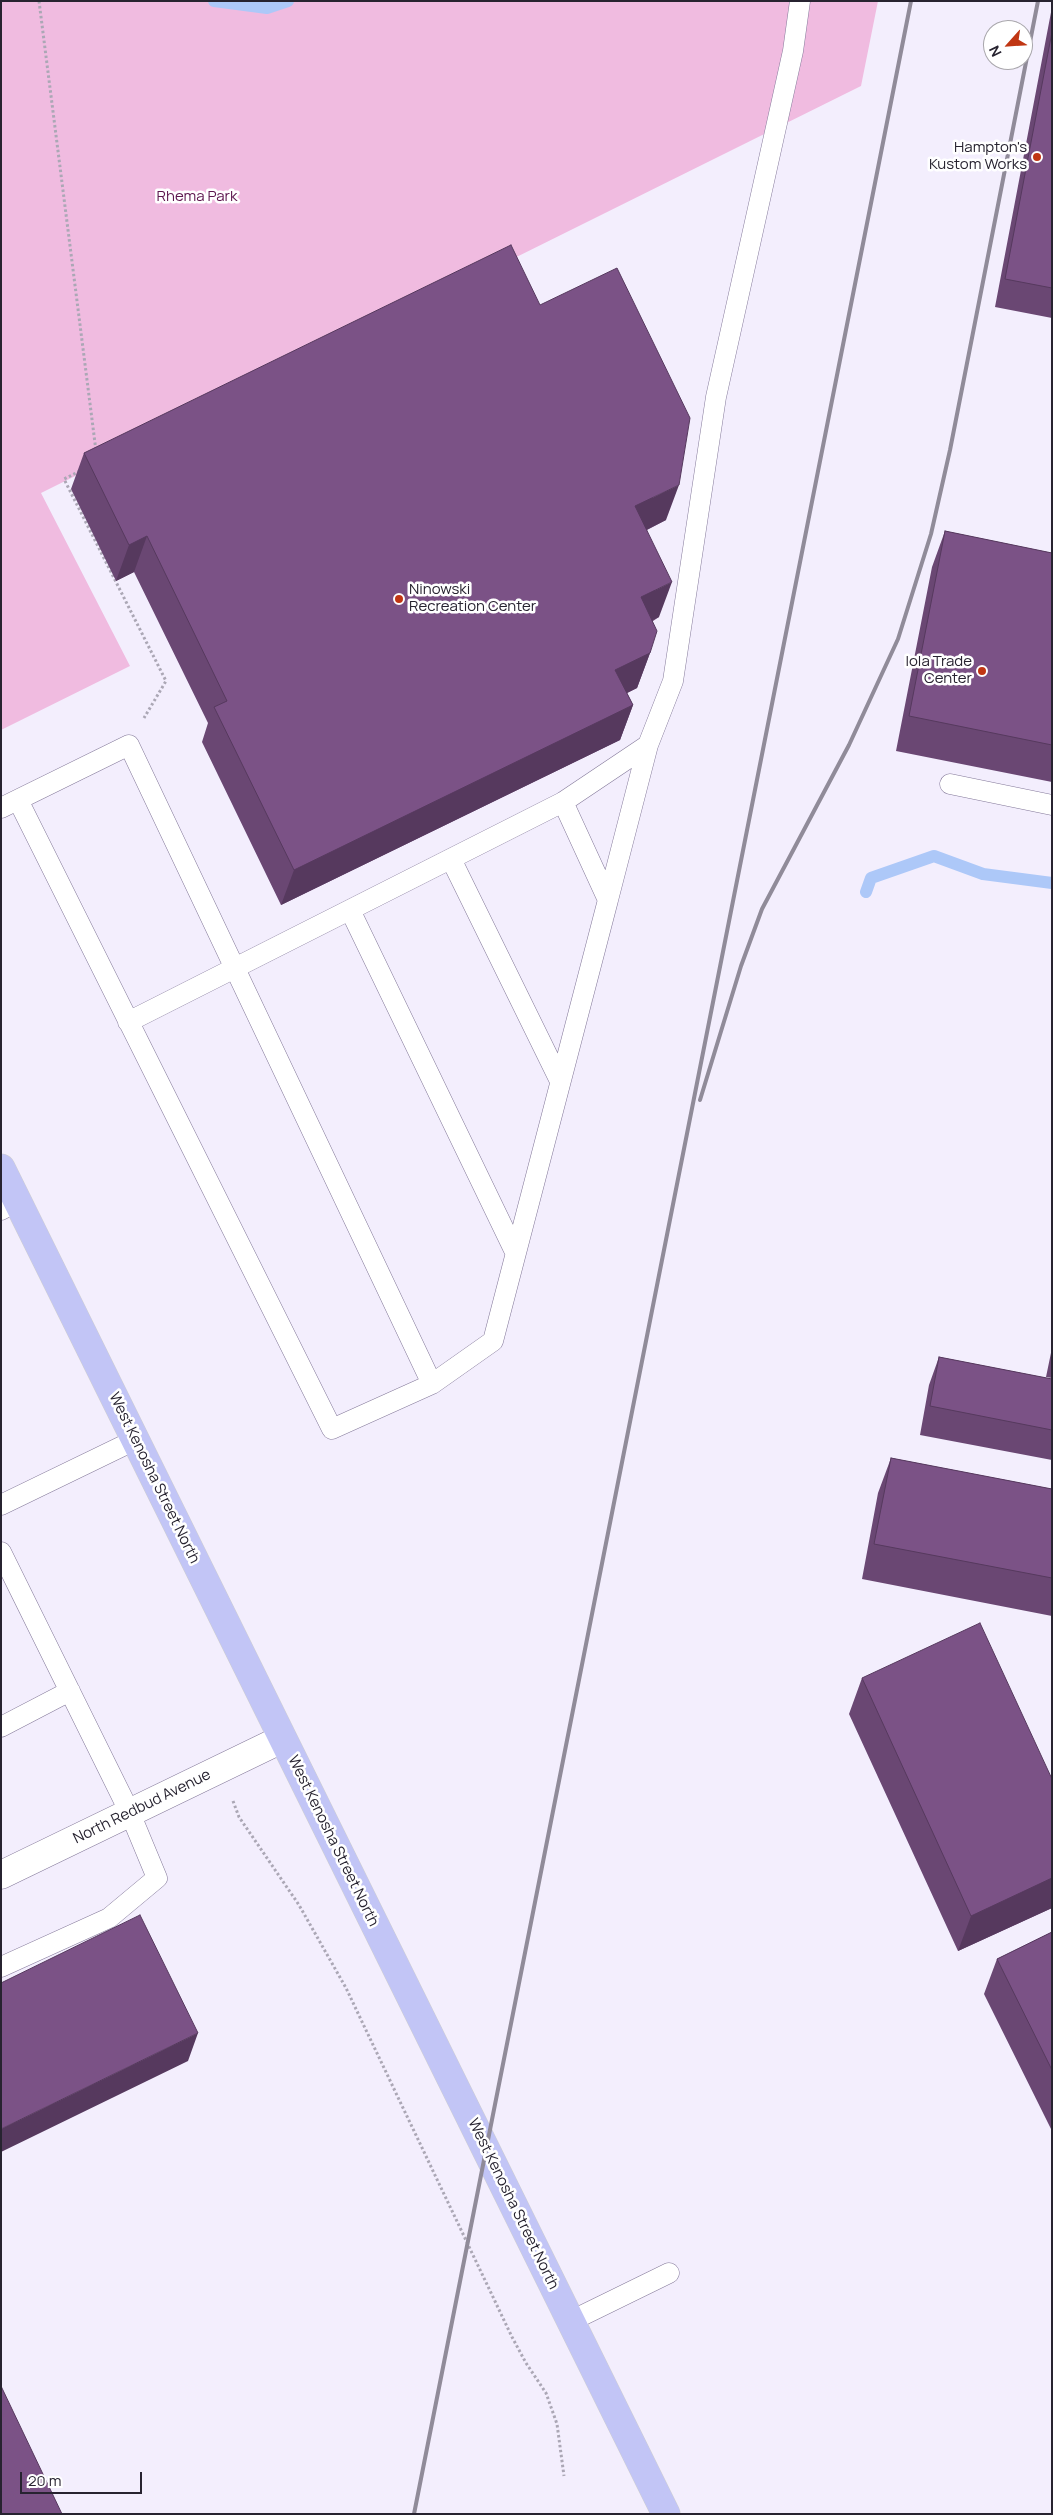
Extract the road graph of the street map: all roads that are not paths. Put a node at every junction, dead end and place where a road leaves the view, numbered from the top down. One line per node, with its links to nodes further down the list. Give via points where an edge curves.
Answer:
1 (800, 1): 2 (lane, via 793,51 716,397 673,680)
2 (648, 745): 4 (lane); 8 (lane)
3 (950, 784): 6 (lane)
4 (563, 802): 7 (lane); 8 (lane)
5 (10, 804): 10 (lane, via 129,745); 11 (lane)
6 (1052, 805)
7 (452, 859): 9 (lane); 12 (lane)
8 (608, 900): 12 (lane)
9 (350, 910): 10 (lane); 15 (lane)
10 (235, 968): 11 (lane); 16 (lane)
11 (128, 1022): 16 (lane, via 332,1429)
12 (560, 1081): 15 (lane)
13 (1, 1168): 14 (main road, West Kenosha Street North)
14 (10, 1206): 17 (main road, West Kenosha Street North)
15 (515, 1252): 16 (lane, via 493,1341)
16 (432, 1384)
17 (135, 1440): 18 (lane); 22 (main road, West Kenosha Street North)
18 (1, 1505)
19 (1, 1552): 20 (lane)
20 (70, 1691): 21 (lane); 23 (lane)
21 (1, 1727)
22 (282, 1739): 23 (street, North Redbud Avenue); 27 (main road, West Kenosha Street North)
23 (130, 1813): 24 (street, North Redbud Avenue); 25 (lane, via 157,1878 109,1918)
24 (1, 1875)
25 (1, 1967)
26 (669, 2273): 27 (lane)
27 (571, 2321): 28 (main road, West Kenosha Street North)
28 (666, 2514)

